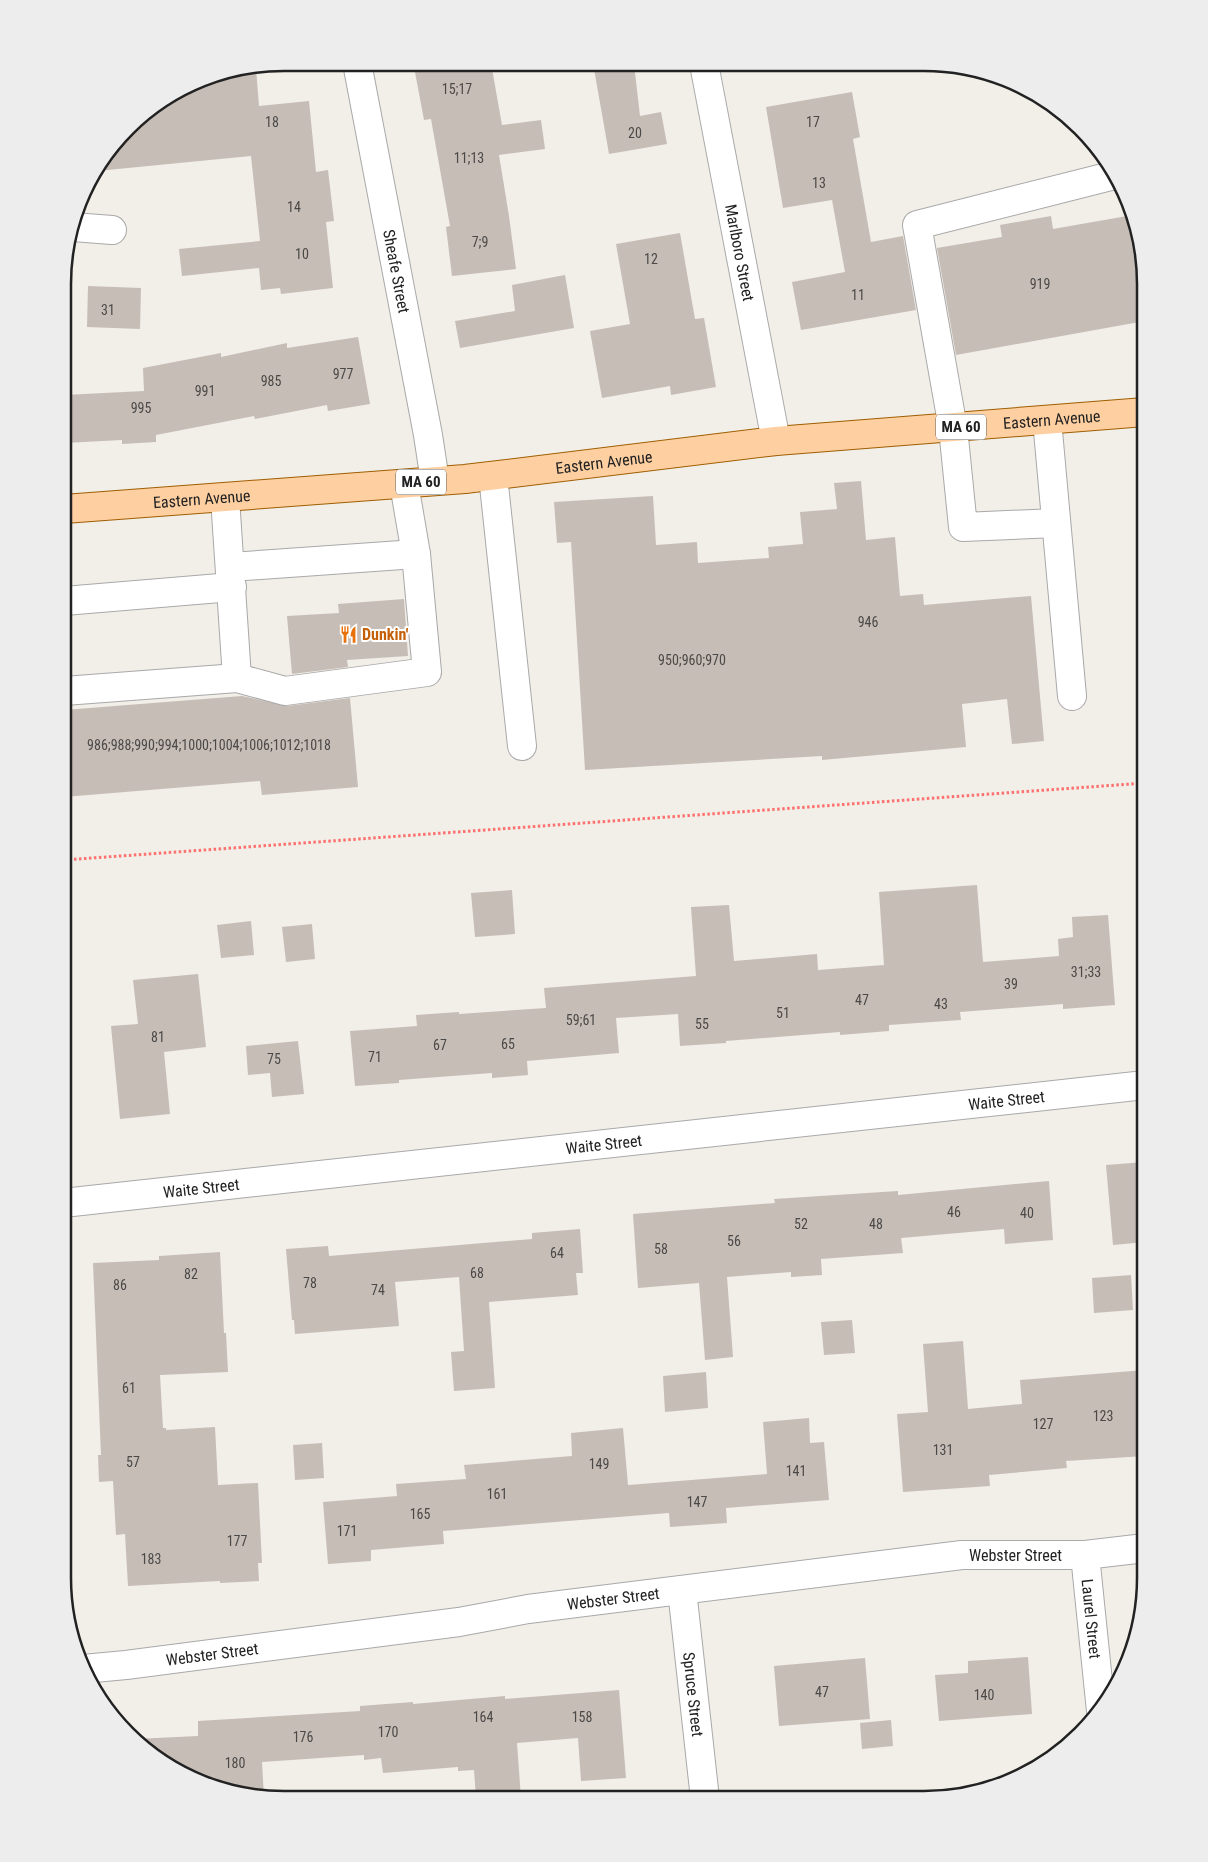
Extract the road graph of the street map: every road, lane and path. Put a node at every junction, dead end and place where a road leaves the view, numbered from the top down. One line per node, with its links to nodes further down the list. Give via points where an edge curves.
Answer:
1 (360, 71): 11 (street, Sheafe Street)
2 (705, 71): 9 (street, Marlboro Street)
3 (1107, 177): 8 (street, via 918,225)
4 (79, 227): 5 (street)
5 (112, 230)
6 (1137, 413): 7 (main road, Eastern Avenue / MA 60)
7 (1047, 420): 8 (main road, Eastern Avenue / MA 60); 15 (street)
8 (953, 428): 9 (main road, Eastern Avenue / MA 60); 15 (street, via 963,527)
9 (776, 441): 10 (main road, Eastern Avenue / MA 60)
10 (493, 476): 11 (main road, Eastern Avenue / MA 60); 22 (street)
11 (435, 481): 12 (main road, Eastern Avenue / MA 60)
12 (404, 484): 13 (main road, Eastern Avenue / MA 60); 16 (street)
13 (225, 498): 14 (main road, Eastern Avenue / MA 60); 17 (street)
14 (71, 509)
15 (1056, 523): 21 (street)
16 (416, 554): 17 (street); 19 (street, via 427,672 285,691)
17 (231, 577): 18 (street); 19 (street)
18 (71, 600)
19 (237, 678): 20 (street)
20 (71, 691)
21 (1072, 696)
22 (522, 746)
23 (1137, 784): 24 (path)
24 (71, 860)
25 (1137, 1086): 26 (street, Waite Street)
26 (71, 1202)
27 (1137, 1549): 28 (street, Webster Street)
28 (1085, 1555): 29 (street, Webster Street, via 962,1555); 31 (street, Laurel Street)
29 (682, 1590): 30 (street, Webster Street); 32 (street, Spruce Street)
30 (91, 1668)
31 (1100, 1698)
32 (704, 1791)

